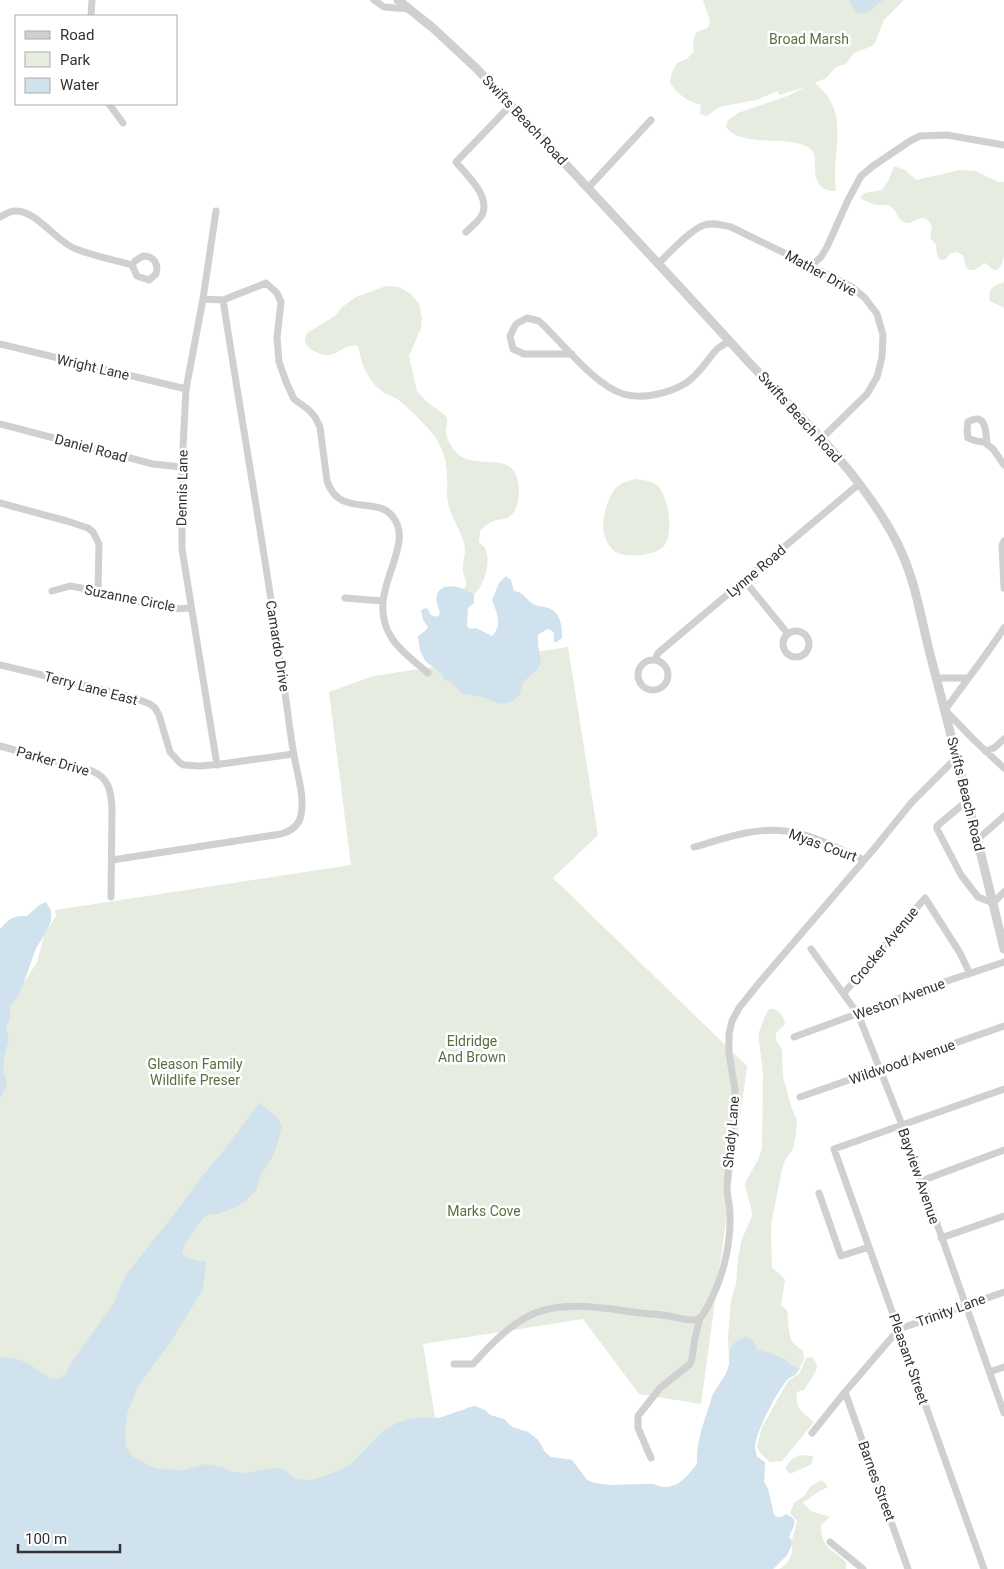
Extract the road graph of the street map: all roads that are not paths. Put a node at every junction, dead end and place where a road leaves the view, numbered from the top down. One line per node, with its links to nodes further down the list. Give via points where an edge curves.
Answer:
1 (92, 0): 5 (street)
2 (374, 0): 4 (street, via 384,7)
3 (398, 0): 4 (street, Swifts Beach Road)
4 (410, 9): 7 (street, Swifts Beach Road, via 476,68)
5 (91, 15)
6 (110, 105): 9 (street)
7 (511, 105): 11 (street, Swifts Beach Road); 14 (street, via 456,162 482,194 485,204 482,215)
8 (651, 120): 11 (street)
9 (123, 124)
10 (1004, 144): 17 (street, via 947,135 920,136 910,141 861,176 828,247)
11 (588, 188): 15 (street, Swifts Beach Road)
12 (216, 211): 18 (street, Dennis Lane)
13 (0, 217): 16 (street, via 15,211 30,215 75,249)
14 (466, 232)
15 (658, 264): 17 (street, Mather Drive, via 704,225 717,224 731,227); 20 (street, Swifts Beach Road)
16 (132, 265)
17 (811, 266): 25 (street, Mather Drive, via 852,287 865,298 877,314 883,335 877,377 867,394)
18 (203, 299): 19 (street); 23 (street, Dennis Lane)
19 (223, 300): 37 (street, via 266,283 277,292 280,302 279,362 294,398 309,410 320,427 330,488 348,503 386,510 398,525 399,541); 50 (street, Camardo Drive)
20 (730, 341): 22 (street, via 718,348 688,382 667,392 645,396 623,394 600,381); 25 (street, Swifts Beach Road)
21 (0, 344): 23 (street, Wright Lane)
22 (572, 354): 22 (street, via 539,321 527,318 516,324 510,336 513,349 524,354)
23 (186, 389): 28 (street, Dennis Lane)
24 (0, 424): 28 (street, Daniel Road, via 153,464)
25 (820, 439): 29 (street, Swifts Beach Road)
26 (987, 444): 27 (street)
27 (1004, 465)
28 (182, 467): 38 (street, Dennis Lane, via 182,549)
29 (859, 484): 32 (street, Lynne Road); 44 (street, Swifts Beach Road, via 892,534 916,589)
30 (0, 503): 35 (street, via 67,521 93,532 99,544)
31 (1004, 541): 33 (street)
32 (744, 580): 40 (street); 41 (street, Lynne Road, via 658,653)
33 (1004, 588)
34 (52, 591): 35 (street, Suzanne Circle, via 70,586)
35 (98, 591): 38 (street, Suzanne Circle, via 169,609)
36 (345, 598): 37 (street)
37 (383, 601): 43 (street, via 384,622 389,636)
38 (191, 608): 52 (street, Dennis Lane)
39 (1004, 628): 45 (street, via 986,657)
40 (788, 634)
41 (655, 660): 41 (street, Lynne Road, via 644,664 638,674 641,685 652,691 663,687 669,677 665,666)
42 (0, 665): 52 (street, Terry Lane East, via 150,704 158,715 170,752 180,763 189,766)
43 (428, 673)
44 (937, 678): 45 (street); 46 (street, Swifts Beach Road)
45 (967, 678): 46 (street)
46 (945, 710): 49 (street); 51 (street, Swifts Beach Road)
47 (1004, 739): 49 (street)
48 (0, 746): 58 (street, Parker Drive, via 92,771 104,778 112,798)
49 (985, 751): 53 (street)
50 (294, 754): 52 (street, Terry Lane East); 58 (street, Camardo Drive, via 302,814 289,832)
51 (957, 756): 54 (street, Swifts Beach Road); 59 (street, Shady Lane, via 912,802)
52 (217, 765)
53 (1004, 768)
54 (968, 800): 56 (street, Swifts Beach Road); 62 (street, via 937,826 961,875 978,897)
55 (1004, 816): 56 (street)
56 (978, 840): 62 (street, Swifts Beach Road)
57 (694, 847): 59 (street, Myas Court, via 745,834 784,831 807,836)
58 (112, 860): 61 (street, Parker Drive)
59 (864, 860): 83 (street, Shady Lane, via 759,983 732,1021 729,1053 735,1090 727,1186 730,1223 720,1278)
60 (1004, 892): 62 (street)
61 (111, 897)
62 (993, 902): 64 (street, Swifts Beach Road)
63 (811, 949): 67 (street, Bayview Avenue)
64 (1004, 949)
65 (1004, 962): 66 (street, Weston Avenue)
66 (970, 974): 67 (street, Crocker Avenue, via 925,898); 68 (street, Weston Avenue)
67 (844, 993): 68 (street, Bayview Avenue)
68 (858, 1014): 70 (street, Weston Avenue); 71 (street, Bayview Avenue)
69 (1004, 1026): 71 (street, Wildwood Avenue)
70 (794, 1037)
71 (880, 1070): 73 (street, Wildwood Avenue); 74 (street, Bayview Avenue)
72 (1004, 1089): 74 (street)
73 (800, 1096)
74 (902, 1125): 76 (street, Bayview Avenue); 80 (street, Pleasant Street, via 834,1149)
75 (1004, 1150): 76 (street)
76 (921, 1181): 79 (street, Bayview Avenue)
77 (819, 1192): 80 (street, via 841,1256)
78 (1004, 1216): 79 (street)
79 (941, 1238): 82 (street, Bayview Avenue)
80 (869, 1247): 84 (street, Pleasant Street)
81 (1004, 1292): 82 (street, Trinity Lane)
82 (965, 1305): 84 (street, Trinity Lane); 87 (street, Bayview Avenue)
83 (700, 1318): 85 (street, via 686,1320 566,1306 536,1313 510,1327 473,1364); 91 (street, Shady Lane, via 690,1364 660,1388 638,1416 638,1428)
84 (899, 1329): 88 (street); 95 (street, Pleasant Street)
85 (454, 1364)
86 (1004, 1367): 87 (street)
87 (989, 1372): 89 (street, Bayview Avenue)
88 (845, 1392): 90 (street); 94 (street, Barnes Street)
89 (1004, 1414)
90 (812, 1433)
91 (651, 1458)
92 (830, 1542): 93 (street)
93 (863, 1569)
94 (908, 1569)
95 (984, 1569)

